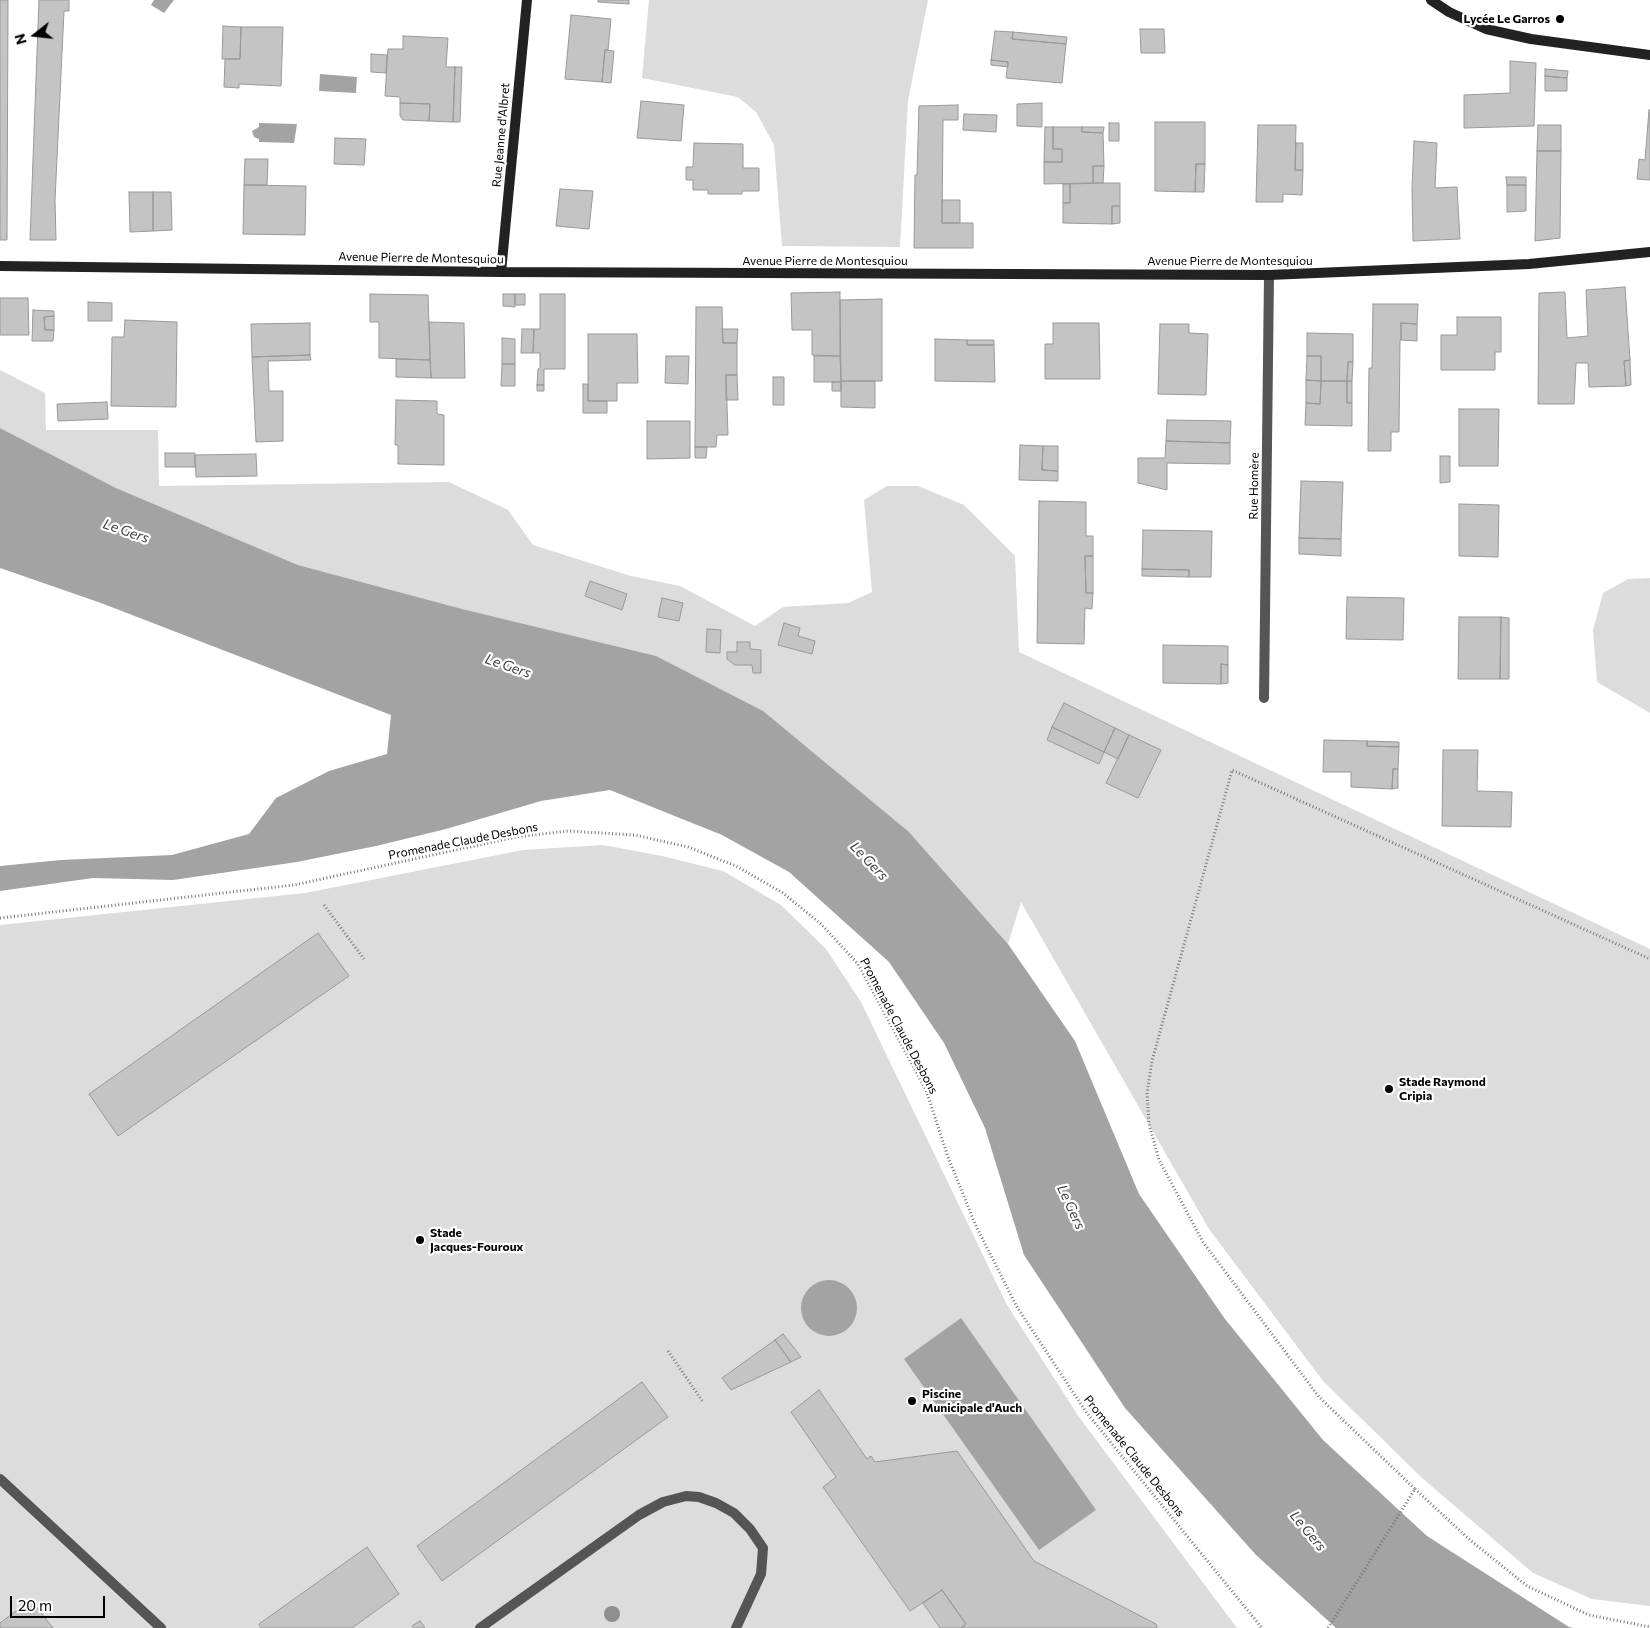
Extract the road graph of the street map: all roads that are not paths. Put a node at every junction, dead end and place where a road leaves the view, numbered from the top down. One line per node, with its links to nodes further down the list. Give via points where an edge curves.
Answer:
1 (527, 0): 6 (street, Rue Jeanne d'Albret)
2 (1431, 0): 3 (street, via 1486,29 1531,39)
3 (1650, 55)
4 (1650, 252): 7 (street, Avenue Pierre de Montesquiou, via 1529,264)
5 (0, 266): 6 (street, Avenue Pierre de Montesquiou)
6 (501, 272): 7 (street, Avenue Pierre de Montesquiou)
7 (1270, 275): 8 (street, Rue Homère)
8 (1264, 698)
9 (0, 1479): 10 (street)
10 (161, 1628)
11 (480, 1628): 12 (street, via 638,1515 663,1502 686,1496 699,1497 734,1513 763,1548 761,1574)
12 (736, 1628)

